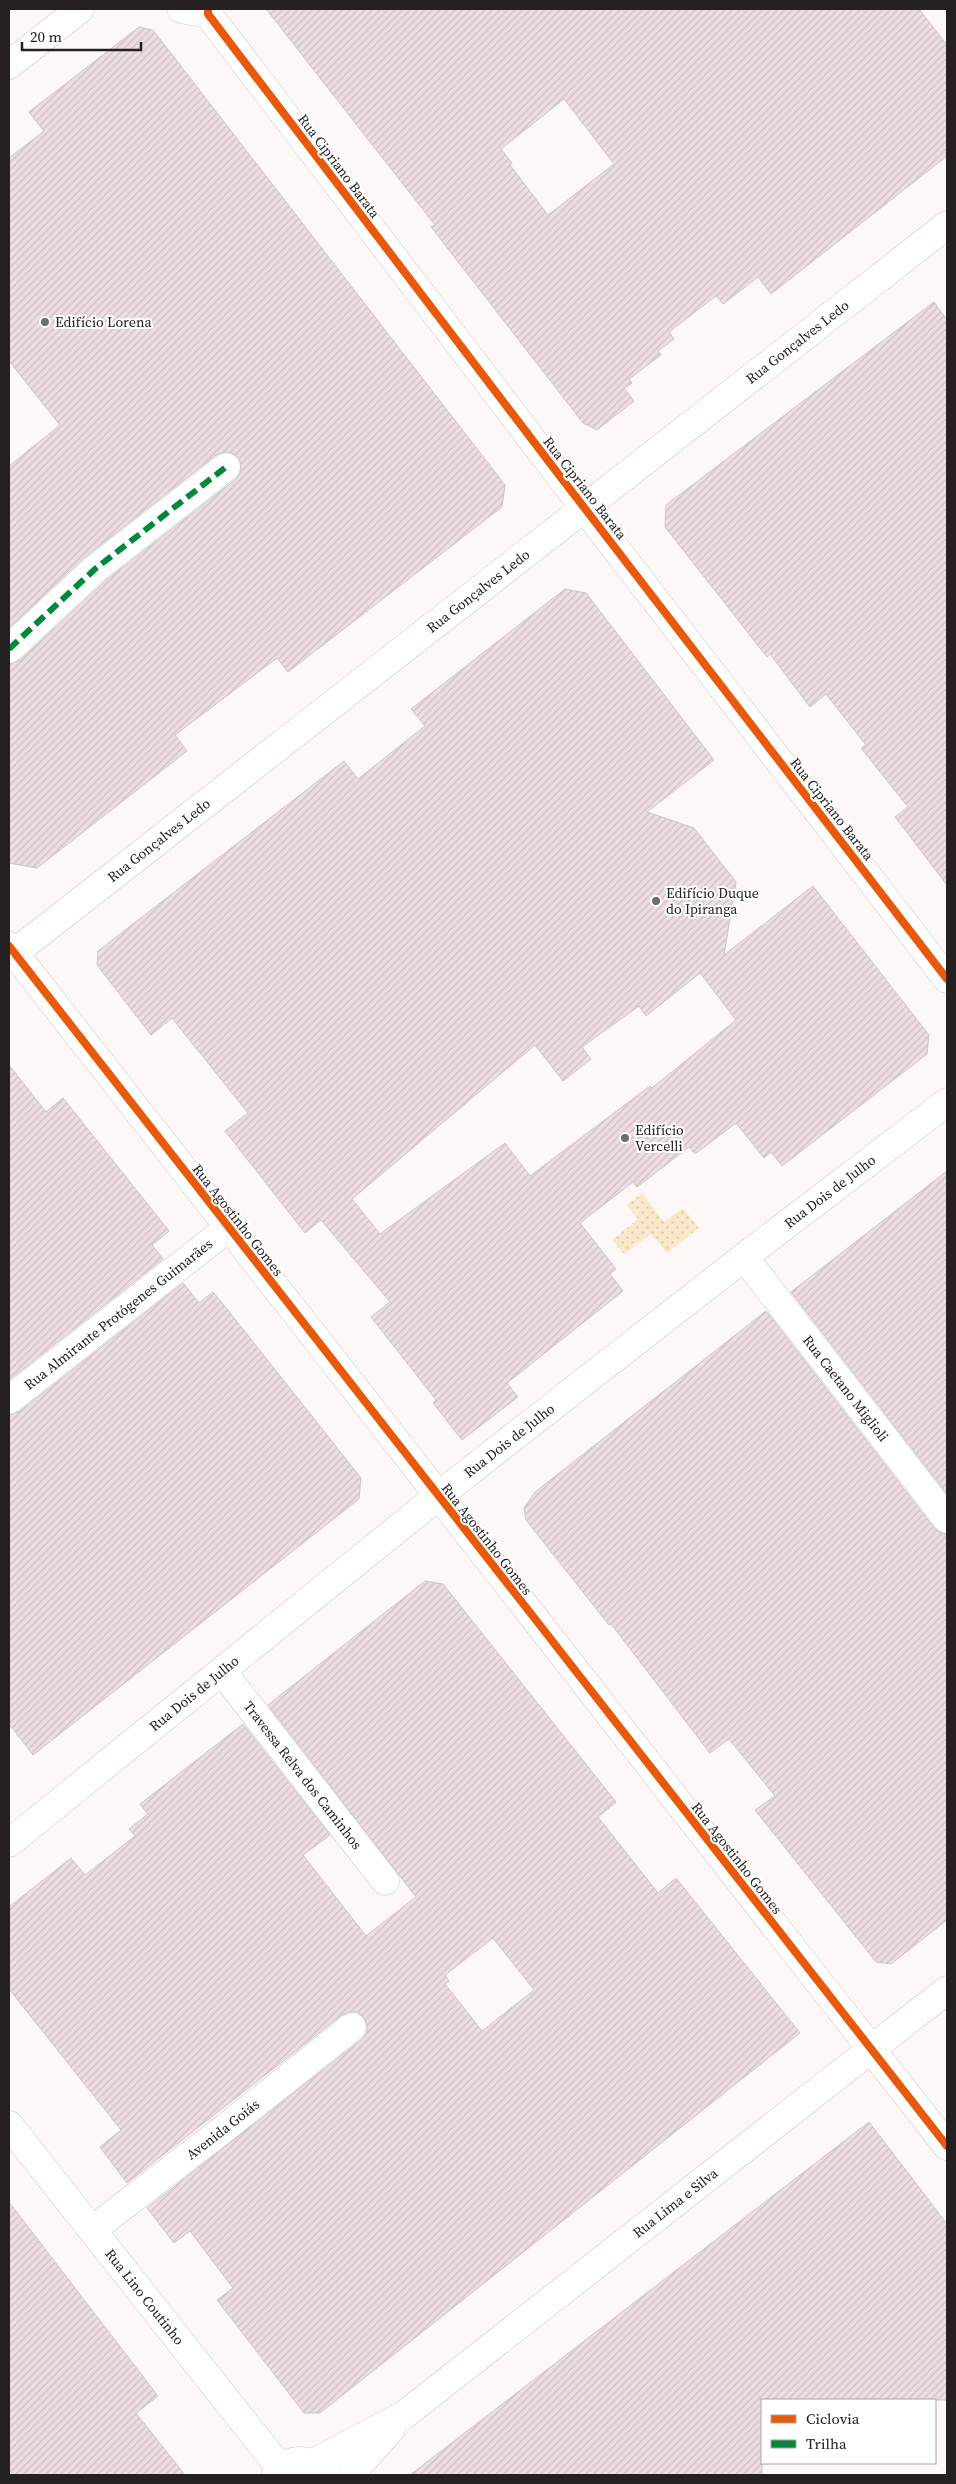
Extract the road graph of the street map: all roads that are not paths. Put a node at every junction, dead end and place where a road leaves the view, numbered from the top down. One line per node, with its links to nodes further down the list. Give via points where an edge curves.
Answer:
1 (181, 9): 3 (street)
2 (82, 10): 4 (street)
3 (208, 12): 7 (street, Rua Cipriano Barata)
4 (9, 66)
5 (947, 225): 7 (street, Rua Gonçalves Ledo)
6 (226, 467): 8 (street, via 95,569)
7 (584, 507): 9 (street, Rua Gonçalves Ledo); 10 (street, Rua Cipriano Barata)
8 (9, 649)
9 (11, 952): 12 (street, Rua Agostinho Gomes)
10 (947, 979)
11 (947, 1102): 13 (street, Rua Dois de Julho)
12 (228, 1228): 14 (street, Rua Almirante Protógenes Guimarães); 15 (street, Rua Agostinho Gomes)
13 (744, 1257): 15 (street, Rua Dois de Julho); 16 (street, Rua Caetano Miglioli)
14 (9, 1400)
15 (438, 1496): 17 (street, Rua Dois de Julho); 22 (street, Rua Agostinho Gomes)
16 (947, 1519)
17 (222, 1671): 18 (street, Rua Dois de Julho); 19 (street, Travessa Relva dos Caminhos)
18 (9, 1843)
19 (385, 1881)
20 (947, 1990): 22 (street, Rua Lima e Silva)
21 (352, 2027): 25 (street, Avenida Goiás)
22 (871, 2050): 24 (street, Rua Agostinho Gomes); 26 (street, Rua Lima e Silva)
23 (9, 2125): 25 (street, Rua Lino Coutinho)
24 (947, 2146)
25 (92, 2230): 28 (street, Rua Lino Coutinho)
26 (404, 2415): 27 (street, Rua Lima e Silva); 29 (street, Rua Lima e Silva)
27 (322, 2469): 28 (street, via 296,2461)
28 (278, 2472)
29 (350, 2475)

